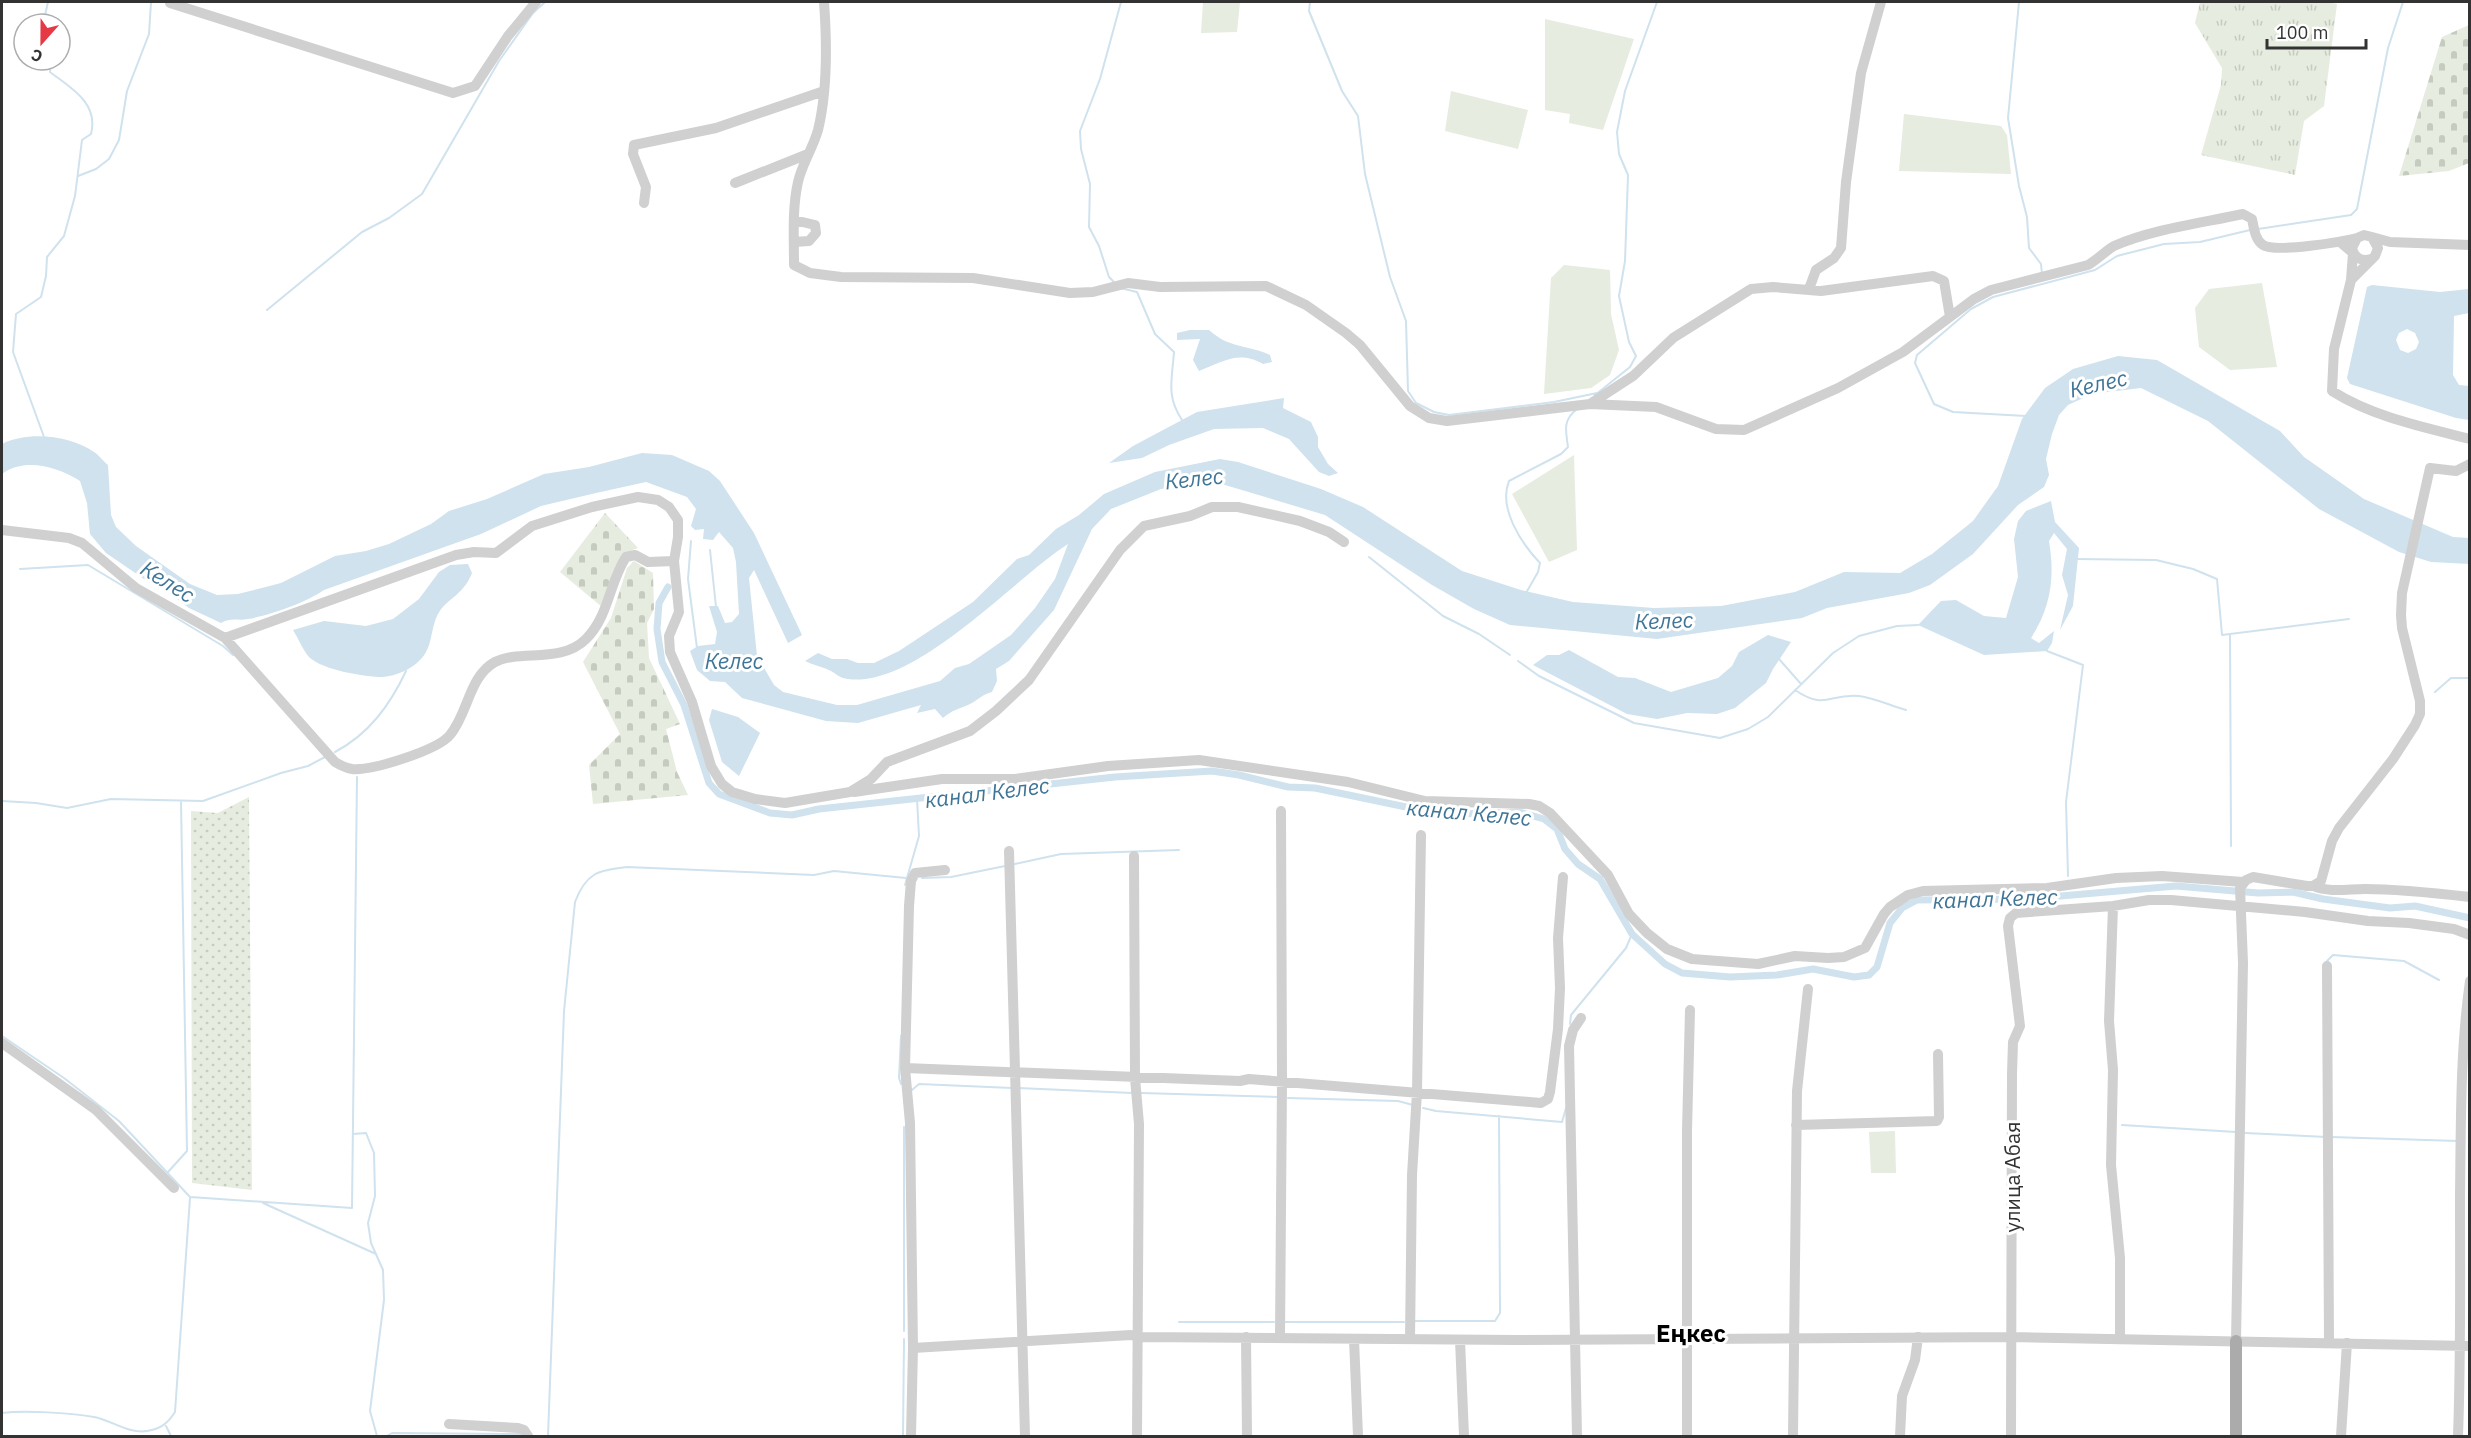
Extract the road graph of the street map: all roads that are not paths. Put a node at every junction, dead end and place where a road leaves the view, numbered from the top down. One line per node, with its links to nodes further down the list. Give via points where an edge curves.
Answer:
1 (536, 2): 4 (street, via 475,86 453,93)
2 (824, 2): 5 (street)
3 (1881, 2): 19 (street, via 1861,74 1841,248 1816,270)
4 (170, 3)
5 (824, 91): 6 (street, via 817,132); 8 (street, via 716,128 634,145 633,154 646,187)
6 (808, 154): 7 (street); 9 (street, via 798,180)
7 (735, 183)
8 (644, 202)
9 (794, 220): 12 (street); 12 (street, via 815,225 816,233 809,241)
10 (2372, 237): 11 (street); 14 (street); 17 (street, via 2378,248)
11 (2357, 238): 13 (street); 16 (street)
12 (794, 242): 21 (street, via 794,265 810,273 841,277 974,278 1071,293 1128,283 1160,287 1266,286 1306,305 1346,333 1410,406 1429,418 1447,421)
13 (2340, 242): 16 (street); 20 (street, via 2273,248 2262,245 2252,219 2243,214 2166,230 2112,247 2088,265 1991,290)
14 (2390, 242): 15 (street); 17 (street)
15 (2469, 244)
16 (2353, 253): 17 (street, via 2359,259); 18 (street)
17 (2373, 257): 18 (street)
18 (2351, 280): 22 (street, via 2334,349 2332,391 2357,406)
19 (1809, 289): 20 (street, via 1821,291 1934,276 1944,281); 21 (street, via 1751,289 1735,297 1673,338 1633,376)
20 (1950, 317): 21 (street, via 1904,352 1838,388 1744,430 1716,429 1656,407)
21 (1590, 404)
22 (2469, 439)
23 (2469, 464): 35 (street, via 2456,471 2430,468 2402,593 2402,628 2420,714 2393,759 2339,828 2323,879)
24 (2, 530): 27 (street, via 82,543 136,588)
25 (1344, 542): 28 (street, via 1300,521 1238,507 1212,507 1144,526 1120,550 1029,680 996,711 970,731 887,762 871,779)
26 (674, 561): 27 (street, via 676,514 658,500 638,497 532,526 496,553 456,555); 27 (street, via 648,562 635,555 626,557 600,621 584,641 561,652 495,663 477,681 449,737 428,749 376,765 351,769 335,762); 28 (street, via 680,612 669,636 670,652 692,702 711,766 722,784 744,796 775,803)
27 (225, 638)
28 (850, 792): 36 (street, via 942,779 1015,779 1108,766 1199,760 1348,782 1425,801 1529,804 1539,806 1559,822 1608,875 1629,914 1657,942 1692,959 1741,964 1795,956 1828,958 1861,951 1890,907 1923,891 2047,888 2162,876)
29 (1281, 811): 52 (street)
30 (1421, 834): 53 (street)
31 (1009, 851): 50 (street)
32 (1134, 856): 51 (street)
33 (945, 870): 49 (street, via 915,873 911,881)
34 (1563, 877): 45 (street)
35 (2313, 886): 36 (street, via 2249,878); 37 (street, via 2334,891 2412,891)
36 (2241, 894): 38 (street); 39 (street, via 2305,912 2454,929); 70 (street)
37 (2469, 897)
38 (2113, 906): 62 (street, улица Абая, via 2016,913 2009,920 2020,1026 2013,1042); 66 (street, via 2109,1021 2113,1070 2111,1166 2120,1258)
39 (2469, 935)
40 (2327, 966): 71 (street)
41 (2469, 981): 55 (street, via 2463,1060)
42 (1808, 989): 54 (street)
43 (1690, 1010): 63 (street)
44 (1581, 1018): 46 (street)
45 (1558, 1029): 46 (street); 53 (street, via 1552,1085 1545,1102)
46 (1573, 1030): 68 (street, via 1569,1076)
47 (2, 1043): 56 (street, via 96,1110)
48 (1938, 1054): 54 (street, via 1938,1121)
49 (905, 1068): 50 (street); 74 (street, via 910,1123)
50 (1016, 1072): 51 (street); 69 (street)
51 (1136, 1078): 52 (street); 57 (street)
52 (1282, 1081): 53 (street); 59 (street)
53 (1417, 1092): 65 (street)
54 (1796, 1125): 60 (street)
55 (2463, 1140): 73 (street)
56 (174, 1188)
57 (1139, 1337): 58 (street); 69 (street); 79 (street)
58 (1245, 1337): 59 (street); 80 (street)
59 (1280, 1337): 64 (street)
60 (1794, 1337): 61 (street); 63 (street); 85 (street)
61 (1918, 1337): 62 (street); 86 (street, via 1915,1360 1902,1396)
62 (2011, 1337): 66 (street); 87 (street, улица Абая)
63 (1687, 1338): 68 (street); 84 (street)
64 (1354, 1339): 65 (street); 81 (street)
65 (1410, 1339): 67 (street)
66 (2120, 1339): 70 (street)
67 (1460, 1340): 68 (street); 82 (street)
68 (1576, 1340): 83 (street)
69 (1022, 1341): 74 (street); 78 (street)
70 (2236, 1341): 71 (street); 88 (main road)
71 (2329, 1342): 72 (street)
72 (2347, 1343): 73 (street); 89 (street)
73 (2465, 1346): 90 (street)
74 (913, 1348): 77 (street)
75 (449, 1424): 76 (street, via 518,1428)
76 (528, 1437)
77 (911, 1437)
78 (1024, 1437)
79 (1137, 1437)
80 (1247, 1437)
81 (1358, 1437)
82 (1464, 1437)
83 (1578, 1437)
84 (1687, 1437)
85 (1793, 1437)
86 (1900, 1437)
87 (2010, 1437)
88 (2236, 1437)
89 (2341, 1437)
90 (2458, 1437)

